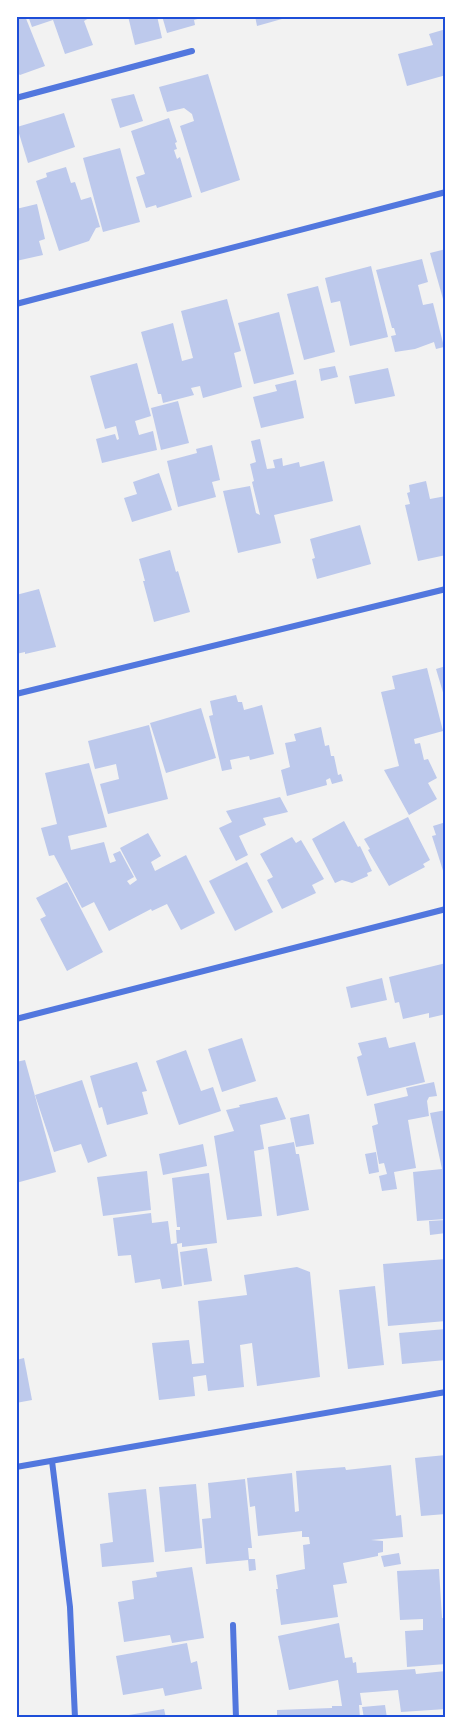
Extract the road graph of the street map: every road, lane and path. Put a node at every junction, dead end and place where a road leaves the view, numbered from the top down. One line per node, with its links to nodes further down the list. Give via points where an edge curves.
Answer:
1 (192, 51): 2 (street)
2 (16, 98)
3 (446, 192): 4 (street)
4 (16, 304)
5 (446, 589): 6 (street)
6 (16, 693)
7 (446, 909): 8 (street)
8 (16, 1019)
9 (446, 1392): 10 (street)
10 (52, 1461): 11 (street); 13 (street, via 70,1607)
11 (16, 1467)
12 (233, 1625): 14 (street)
13 (75, 1718)
14 (236, 1718)

